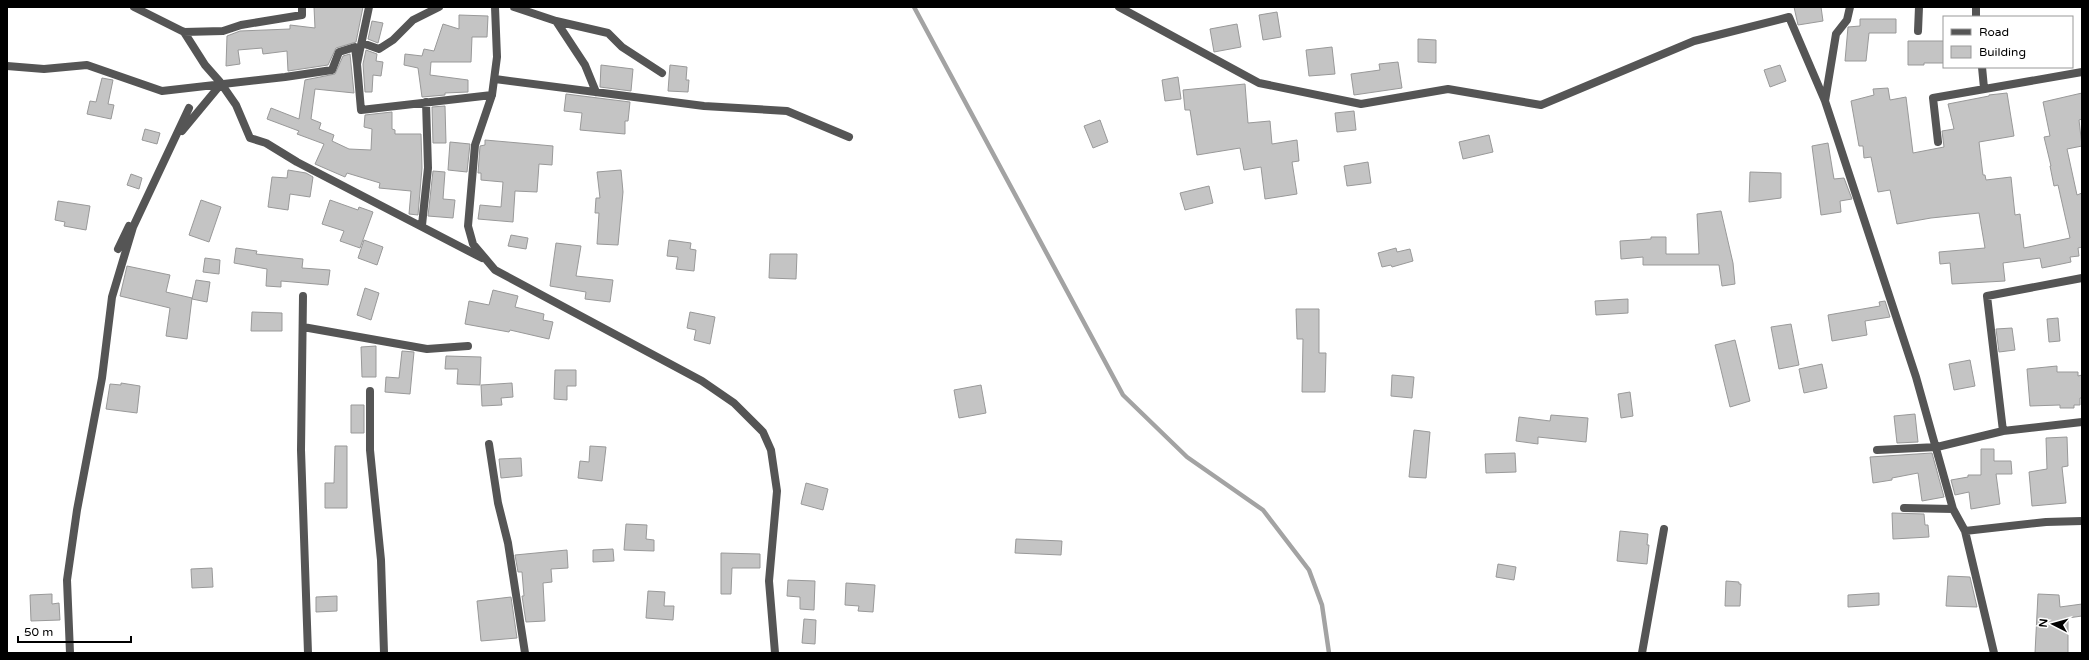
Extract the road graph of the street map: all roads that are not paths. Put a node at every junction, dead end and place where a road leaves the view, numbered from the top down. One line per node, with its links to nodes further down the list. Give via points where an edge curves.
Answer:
1 (134, 7): 13 (street)
2 (302, 7): 13 (street, via 302,15 289,18 241,25 223,31)
3 (369, 7): 14 (street)
4 (439, 7): 14 (street, via 413,20 393,40 379,49)
5 (495, 7): 20 (street, via 498,58)
6 (514, 7): 10 (street)
7 (1119, 7): 25 (street, via 1260,83 1361,104 1448,89 1541,105 1694,41 1789,18)
8 (1850, 7): 25 (street, via 1847,20 1836,34)
9 (1919, 7): 12 (street)
10 (537, 10): 11 (street)
11 (556, 21): 19 (street, via 608,33 622,47); 23 (street, via 585,65)
12 (1918, 31)
13 (184, 32): 21 (street, via 205,65)
14 (362, 42): 15 (street)
15 (358, 64): 21 (street, via 355,47 338,52 332,70); 26 (street, via 362,110)
16 (7, 66): 21 (street, via 44,70 88,65 162,91)
17 (1982, 68): 22 (street)
18 (2082, 72): 22 (street)
19 (662, 73)
20 (495, 79): 23 (street); 24 (street)
21 (221, 84): 30 (street, via 236,106 250,138 266,143 297,162); 31 (street, via 175,139 146,189)
22 (1984, 88): 29 (street, via 1933,98)
23 (596, 92): 28 (street, via 704,106 787,112)
24 (492, 95): 26 (street); 32 (street, via 475,145 468,226 472,244)
25 (1825, 101): 41 (street)
26 (426, 102): 30 (street, via 428,168)
27 (189, 108): 48 (street, via 133,227 112,297 102,378 77,510 67,580)
28 (849, 137)
29 (1938, 142)
30 (422, 226): 32 (street)
31 (118, 249)
32 (485, 260): 52 (street, via 495,270 702,381 734,403 763,432 771,450 777,491 769,581)
33 (2082, 278): 39 (street, via 1987,296)
34 (303, 296): 35 (street)
35 (302, 327): 36 (street, via 427,349); 49 (street, via 301,450)
36 (468, 346)
37 (370, 391): 50 (street, via 370,450 381,560)
38 (2082, 422): 39 (street)
39 (2003, 431): 41 (street)
40 (489, 444): 51 (street)
41 (1937, 447): 42 (street); 44 (street)
42 (1877, 450)
43 (1904, 508): 44 (street)
44 (1953, 509): 47 (street)
45 (2082, 521): 47 (street)
46 (1664, 529): 53 (street)
47 (1965, 530): 54 (street)
48 (70, 653)
49 (308, 653)
50 (384, 653)
51 (525, 653)
52 (775, 653)
53 (1642, 653)
54 (1994, 653)

